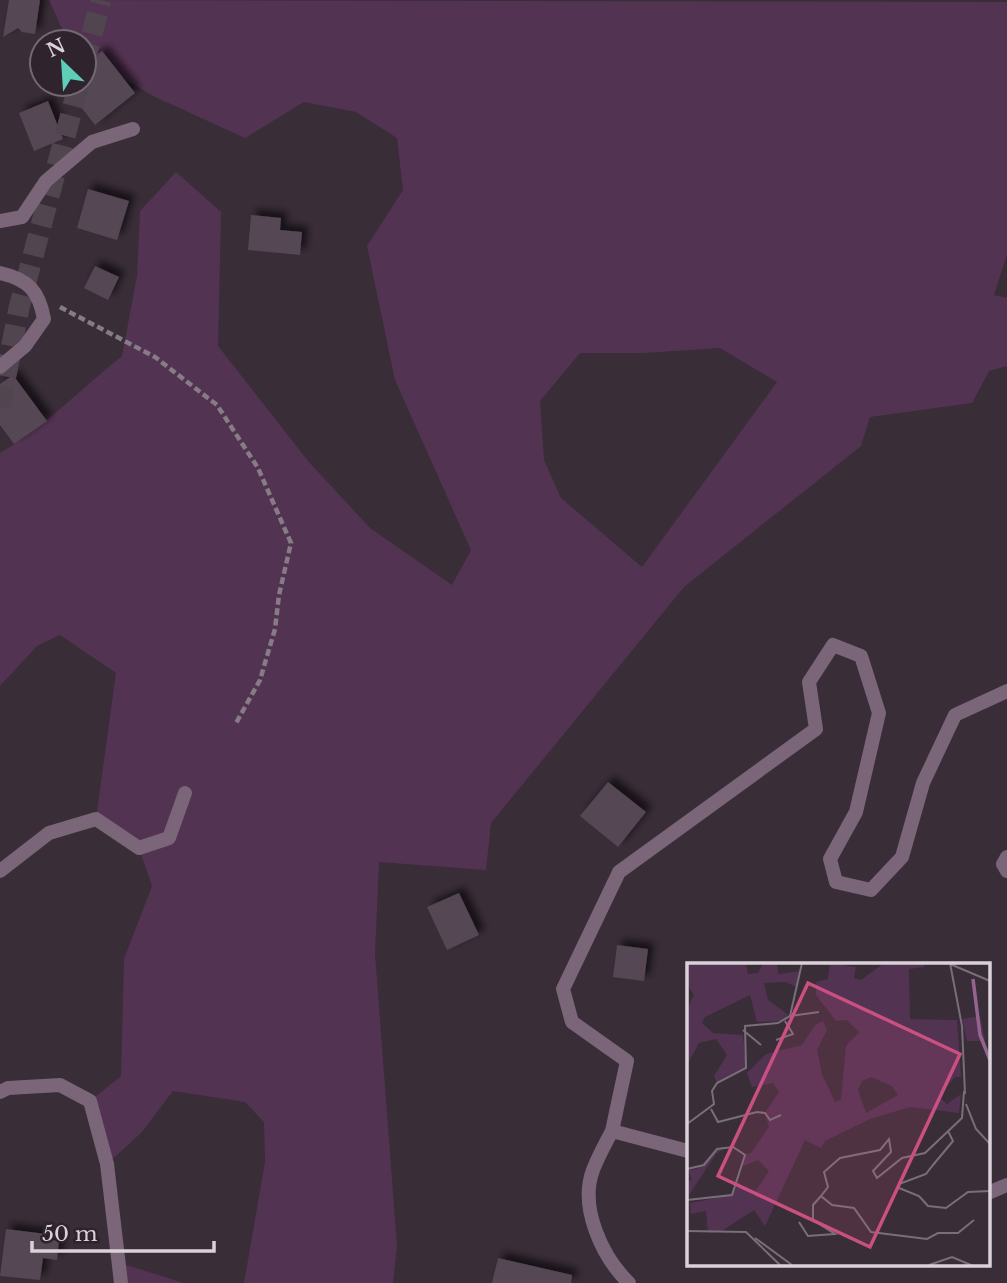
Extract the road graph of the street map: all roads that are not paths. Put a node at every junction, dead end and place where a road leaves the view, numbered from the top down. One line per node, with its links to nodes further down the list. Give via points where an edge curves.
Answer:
1 (133, 130): 2 (street, via 92,142 46,181 22,217)
2 (0, 222)
3 (0, 273): 4 (street, via 18,277 40,297 44,319 25,346)
4 (0, 367)
5 (1007, 691): 11 (street, via 955,715 923,782 902,857 871,890 836,882 830,859 856,812 879,713 861,656 833,645 808,681 816,729 619,872 563,989 572,1022 627,1061)
6 (185, 793): 8 (street, via 169,838 139,848 96,819 49,833)
7 (1007, 857): 9 (street, via 1003,864)
8 (0, 871)
9 (1007, 871)
10 (0, 1092): 15 (street, via 60,1084 90,1101 107,1164)
11 (612, 1131): 12 (street); 16 (street, via 592,1172 587,1200 599,1240)
12 (687, 1152)
13 (1007, 1185): 14 (street)
14 (990, 1192)
15 (121, 1283)
16 (629, 1283)

